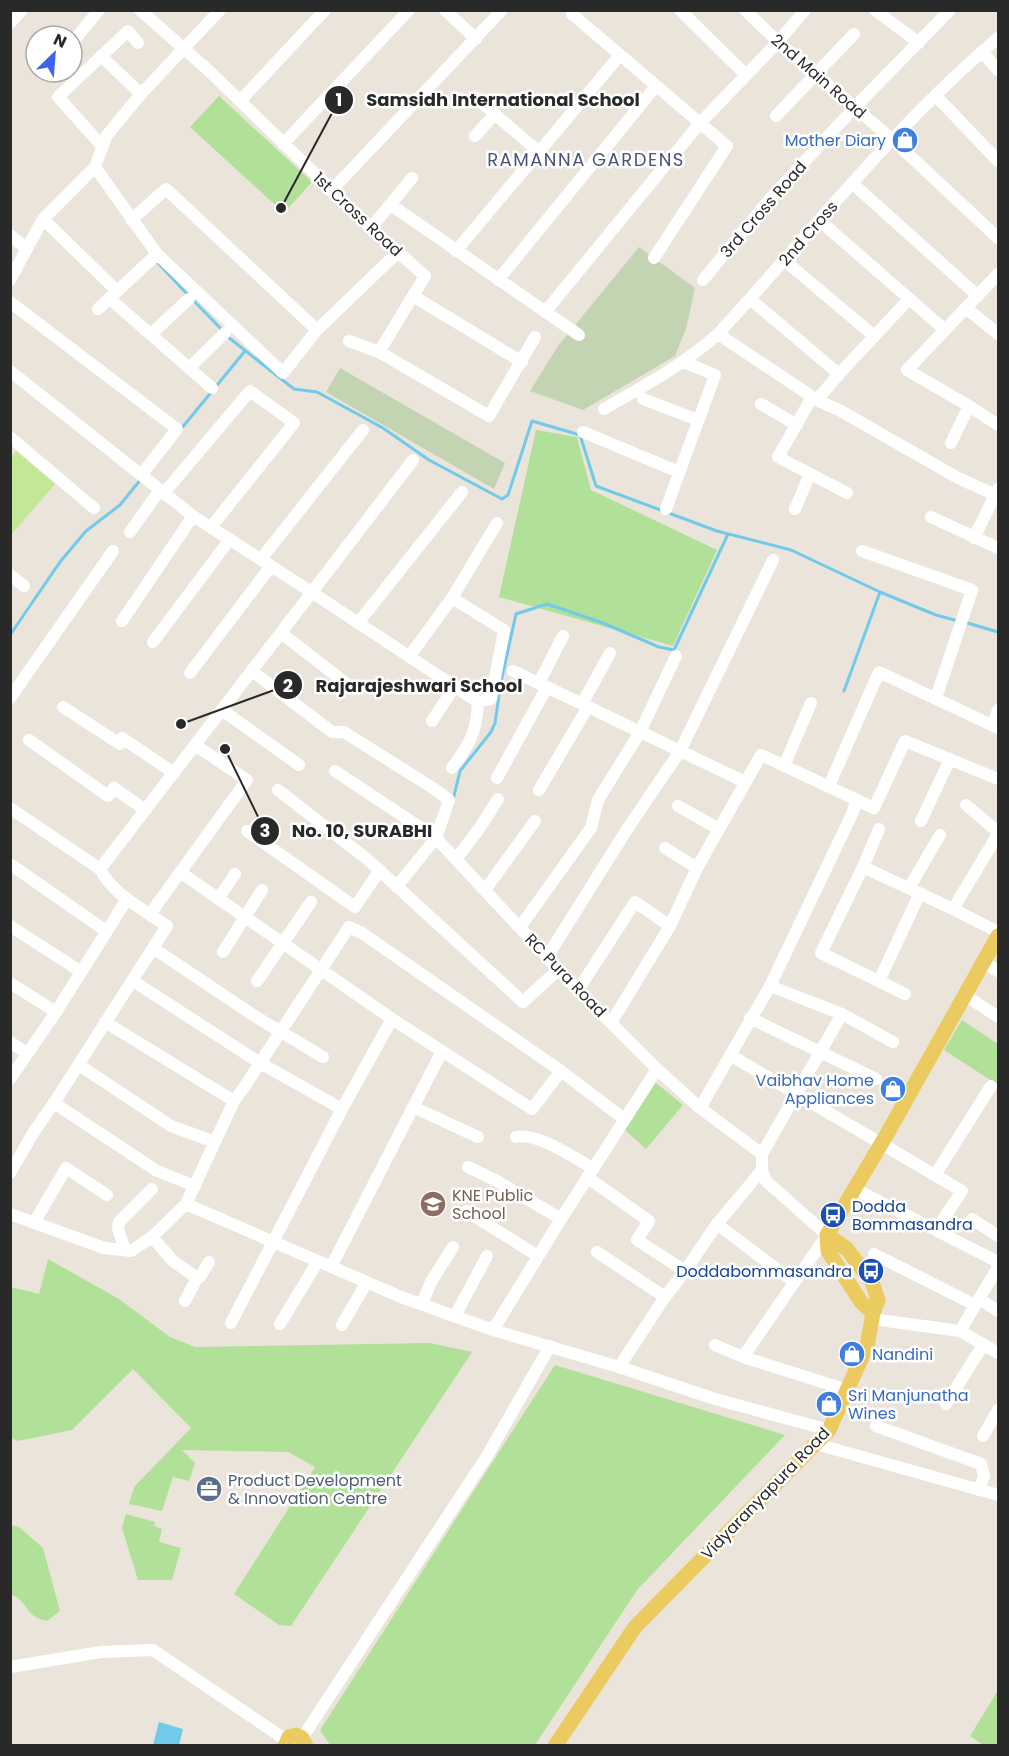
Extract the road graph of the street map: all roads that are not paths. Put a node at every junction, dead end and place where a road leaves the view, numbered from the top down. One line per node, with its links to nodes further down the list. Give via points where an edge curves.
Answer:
1 (22, 10): 15 (street)
2 (99, 10): 16 (street)
3 (140, 10): 23 (street, 1st Cross Road)
4 (325, 10): 34 (street)
5 (409, 10): 41 (street)
6 (445, 10): 19 (street)
7 (502, 10): 19 (street)
8 (680, 10): 29 (street)
9 (746, 10): 20 (street, 2nd Main Road)
10 (805, 10): 20 (street)
11 (875, 10): 22 (street)
12 (951, 10): 22 (street, 3rd Cross Road)
13 (217, 11): 23 (street)
14 (572, 14): 25 (street)
15 (10, 23)
16 (84, 28)
17 (854, 34): 28 (street)
18 (999, 38): 24 (street, 2nd Cross)
19 (476, 39): 48 (street)
20 (778, 42): 28 (street, 2nd Main Road); 29 (street)
21 (138, 43): 26 (street, via 128,31)
22 (919, 43): 35 (street, 3rd Cross Road)
23 (183, 49): 31 (street); 34 (street, 1st Cross Road)
24 (982, 52): 27 (street); 32 (street, 2nd Cross)
25 (620, 55): 30 (street); 43 (street)
26 (101, 56): 31 (street); 42 (street, via 58,97)
27 (999, 69)
28 (816, 74): 35 (street, 2nd Main Road); 37 (street)
29 (746, 75): 38 (street)
30 (656, 86): 38 (street); 64 (street)
31 (141, 94): 42 (street, via 107,135)
32 (936, 96): 40 (street, 2nd Cross); 44 (street)
33 (476, 98): 36 (street)
34 (240, 101): 41 (street, 1st Cross Road)
35 (855, 106): 40 (street, 2nd Main Road); 65 (street, 3rd Cross Road, via 768,201)
36 (495, 114): 39 (street); 43 (street)
37 (776, 116)
38 (700, 123): 60 (street, via 727,146); 75 (street)
39 (475, 136)
40 (893, 140): 47 (street, 2nd Cross); 55 (street, 2nd Main Road)
41 (283, 144): 48 (street, 1st Cross Road)
42 (103, 147): 45 (street)
43 (539, 152): 57 (street)
44 (999, 161)
45 (95, 167): 50 (street); 51 (street)
46 (412, 178): 49 (street)
47 (852, 183): 52 (street, 2nd Cross); 68 (street)
48 (331, 190): 53 (street, 1st Cross Road)
49 (391, 206): 53 (street); 57 (street)
50 (43, 219): 56 (street); 66 (street)
51 (131, 220): 59 (street); 76 (street, via 166,189)
52 (819, 220): 61 (street, 2nd Cross); 71 (street)
53 (371, 228): 58 (street, 1st Cross Road)
54 (10, 235): 56 (street)
55 (999, 238)
56 (27, 249): 63 (street)
57 (456, 250): 64 (street)
58 (398, 252): 67 (street, 1st Cross Road, via 425,276); 76 (street)
59 (157, 254): 66 (street); 76 (street, via 283,373)
60 (654, 258)
61 (784, 260): 70 (street, 2nd Cross); 83 (street)
62 (999, 274): 68 (street)
63 (10, 280)
64 (498, 280): 75 (street)
65 (703, 280)
66 (113, 295): 74 (street); 79 (street)
67 (413, 296): 86 (street); 87 (street)
68 (978, 296): 73 (street)
69 (189, 299): 79 (street)
70 (750, 299): 80 (street, 2nd Cross); 91 (street)
71 (909, 299): 77 (street); 83 (street)
72 (10, 302): 108 (street, via 177,429)
73 (966, 308): 77 (street); 81 (street)
74 (98, 309)
75 (545, 312): 82 (street)
76 (317, 330)
77 (945, 330): 96 (street, via 907,370)
78 (225, 333): 89 (street)
79 (151, 334): 89 (street)
80 (718, 334): 88 (street, 2nd Cross); 94 (street)
81 (999, 334)
82 (579, 335)
83 (873, 335): 91 (street)
84 (535, 337): 87 (street)
85 (349, 341): 86 (street)
86 (379, 352): 87 (street, via 489,416)
87 (522, 362)
88 (684, 362): 97 (street, 2nd Cross); 98 (street, via 715,375)
89 (189, 368): 92 (street)
90 (10, 371): 108 (street)
91 (839, 374): 94 (street)
92 (212, 388)
93 (643, 399): 98 (street)
94 (815, 399): 99 (street); 112 (street, via 957,478)
95 (761, 404): 99 (street)
96 (969, 406): 100 (street); 104 (street)
97 (604, 409)
98 (698, 420): 106 (street)
99 (797, 425): 107 (street, via 778,457)
100 (999, 425)
101 (363, 430): 127 (street)
102 (583, 432): 106 (street)
103 (10, 437): 113 (street)
104 (951, 443)
105 (413, 460): 130 (street)
106 (679, 472): 114 (street)
107 (810, 474): 111 (street); 115 (street)
108 (141, 475): 109 (street)
109 (162, 492): 116 (street); 119 (street, via 250,391 294,423); 120 (street)
110 (462, 492): 133 (street)
111 (847, 493)
112 (998, 493): 121 (street)
113 (94, 508)
114 (666, 508)
115 (795, 509)
116 (193, 516): 119 (street); 132 (street)
117 (931, 517): 121 (street)
118 (497, 524): 131 (street)
119 (211, 527): 122 (street)
120 (130, 532)
121 (974, 538): 123 (street)
122 (230, 539): 127 (street); 136 (street)
123 (999, 548)
124 (113, 551): 146 (street)
125 (862, 551): 147 (street, via 972,590)
126 (773, 560): 159 (street)
127 (266, 562): 130 (street); 142 (street)
128 (10, 575): 129 (street)
129 (24, 586)
130 (313, 593): 133 (street); 134 (street)
131 (452, 598): 139 (street); 148 (street, via 504,630 491,699)
132 (122, 621)
133 (358, 623): 139 (street)
134 (282, 633): 140 (street); 143 (street)
135 (563, 636): 144 (street)
136 (153, 642)
137 (610, 653): 150 (street)
138 (676, 656): 156 (street)
139 (409, 657): 145 (street)
140 (252, 671): 152 (street); 185 (street, via 332,732 344,732 449,800)
141 (513, 671): 144 (street)
142 (190, 673)
143 (347, 684)
144 (543, 685): 150 (street); 166 (street)
145 (455, 686): 148 (street); 154 (street)
146 (10, 698)
147 (936, 698): 155 (street); 169 (street, via 879,672)
148 (478, 702): 163 (street, via 471,743)
149 (811, 703): 162 (street)
150 (585, 705): 156 (street); 171 (street)
151 (63, 707): 165 (street, via 120,744 122,738)
152 (222, 710): 158 (street); 161 (street)
153 (999, 710): 155 (street)
154 (432, 721)
155 (996, 726)
156 (640, 732): 159 (street); 207 (street, via 598,800 591,828)
157 (29, 740): 177 (street, via 108,796 114,788)
158 (195, 746): 165 (street); 193 (street, via 247,780)
159 (680, 751): 168 (street); 213 (street)
160 (950, 759): 167 (street); 173 (street, via 905,741 874,808); 179 (street)
161 (299, 765)
162 (784, 766): 168 (street, via 761,755); 169 (street)
163 (452, 768)
164 (335, 771): 185 (street, RC Pura Road)
165 (174, 773): 177 (street)
166 (497, 778)
167 (999, 779)
168 (745, 782): 180 (street)
169 (829, 786): 173 (street)
170 (278, 790): 192 (street)
171 (539, 790)
172 (498, 799): 187 (street)
173 (856, 800): 223 (street)
174 (966, 805): 183 (street)
175 (678, 806): 180 (street)
176 (10, 808): 191 (street)
177 (145, 810): 191 (street)
178 (535, 821): 197 (street)
179 (921, 821)
180 (719, 829): 190 (street)
181 (879, 829): 189 (street)
182 (247, 831): 192 (street, via 356,907)
183 (999, 833): 202 (street)
184 (940, 835): 198 (street)
185 (436, 838): 187 (street, RC Pura Road); 195 (street)
186 (665, 848): 190 (street)
187 (456, 859): 197 (street, RC Pura Road)
188 (10, 864): 208 (street)
189 (863, 867): 198 (street); 221 (street, via 821,953)
190 (697, 868): 206 (street)
191 (100, 869): 199 (street, via 105,880)
192 (380, 870): 195 (street)
193 (180, 872): 200 (street); 203 (street)
194 (235, 874): 200 (street)
195 (397, 886): 215 (street, via 523,1002)
196 (262, 890): 204 (street)
197 (485, 890): 207 (street, RC Pura Road)
198 (914, 891): 202 (street); 221 (street)
199 (127, 898): 203 (street); 208 (street)
200 (218, 899): 204 (street)
201 (311, 902): 210 (street)
202 (953, 909): 209 (street)
203 (150, 914): 211 (street, via 166,926)
204 (245, 918): 210 (street); 212 (street)
205 (10, 926): 217 (street)
206 (670, 926): 224 (street, via 635,902); 233 (street)
207 (520, 927): 213 (street, RC Pura Road)
208 (106, 931): 217 (street)
209 (999, 934): 214 (main road)
210 (281, 944): 216 (street); 220 (street)
211 (153, 948): 219 (street); 234 (street)
212 (223, 952)
213 (547, 957): 215 (street, RC Pura Road)
214 (983, 963): 218 (street); 226 (main road)
215 (559, 969): 224 (street, RC Pura Road)
216 (320, 970): 231 (street); 234 (street); 245 (street, via 349,927)
217 (80, 971): 227 (street)
218 (999, 971)
219 (133, 981): 232 (street); 242 (street)
220 (257, 981)
221 (879, 981): 225 (street)
222 (10, 983): 227 (street)
223 (770, 986): 228 (street); 230 (street)
224 (578, 990): 233 (street, RC Pura Road)
225 (905, 994)
226 (965, 995): 229 (street); 259 (main road)
227 (56, 1012): 238 (street)
228 (842, 1014): 236 (street); 239 (street)
229 (999, 1017)
230 (750, 1018): 239 (street); 240 (street)
231 (392, 1019): 237 (street); 254 (street)
232 (105, 1022): 243 (street); 250 (street)
233 (611, 1023): 244 (street, RC Pura Road)
234 (280, 1032): 241 (street); 242 (street)
235 (10, 1042): 238 (street)
236 (893, 1042)
237 (442, 1051): 245 (street, via 532,1109); 252 (street)
238 (27, 1053): 246 (street)
239 (821, 1053): 247 (street); 249 (street)
240 (730, 1054): 249 (street); 253 (street)
241 (323, 1057)
242 (260, 1063): 250 (street); 254 (street)
243 (79, 1065): 251 (street); 258 (street, via 171,1126)
244 (657, 1069): 253 (street, RC Pura Road); 255 (street)
245 (561, 1071): 255 (street)
246 (10, 1079)
247 (876, 1079)
248 (991, 1086): 265 (street)
249 (796, 1095): 259 (street); 260 (street)
250 (234, 1101): 258 (street)
251 (54, 1103): 263 (street); 266 (street, via 157,1171)
252 (413, 1107): 256 (street); 291 (street)
253 (700, 1108): 260 (street, RC Pura Road)
254 (342, 1109): 281 (street)
255 (624, 1119): 264 (street)
256 (478, 1137)
257 (516, 1137): 264 (street, via 547,1144)
258 (215, 1142): 266 (street)
259 (881, 1144): 265 (street); 268 (main road)
260 (762, 1154): 262 (street)
261 (468, 1167): 273 (street)
262 (762, 1170): 276 (street); 278 (street, via 766,1181)
263 (10, 1173)
264 (590, 1173): 273 (street); 293 (street, via 649,1221 637,1240)
265 (934, 1175): 277 (street, via 962,1191)
266 (195, 1186): 270 (street)
267 (152, 1189): 283 (street, via 119,1222)
268 (855, 1189): 277 (street); 278 (main road)
269 (107, 1195): 275 (street, via 66,1168)
270 (186, 1204): 279 (street); 281 (street)
271 (466, 1211): 287 (street)
272 (10, 1214): 275 (street)
273 (561, 1219): 287 (street)
274 (972, 1219): 280 (street)
275 (34, 1223): 283 (street, via 104,1248)
276 (717, 1224): 293 (street); 296 (street)
277 (936, 1230): 290 (street)
278 (827, 1235): 296 (street); 303 (main road, Vidyaranyapura Road, via 847,1249 872,1282 878,1300)
279 (152, 1236): 283 (street, via 131,1251); 294 (street, via 173,1261)
280 (999, 1236)
281 (274, 1242): 288 (street); 304 (street)
282 (453, 1247): 300 (street)
283 (125, 1250)
284 (597, 1252): 297 (street)
285 (874, 1254): 299 (street)
286 (488, 1256): 302 (street)
287 (538, 1256): 307 (street)
288 (318, 1261): 291 (street); 305 (street)
289 (208, 1262): 294 (street)
290 (999, 1262)
291 (331, 1266): 295 (street)
292 (999, 1267): 299 (street)
293 (686, 1272): 297 (street)
294 (197, 1278): 298 (street)
295 (367, 1282): 300 (street); 306 (street)
296 (794, 1282): 313 (street)
297 (665, 1297): 314 (street)
298 (185, 1301)
299 (977, 1302): 301 (street); 308 (street)
300 (422, 1304): 302 (street)
301 (999, 1311)
302 (455, 1316): 307 (street)
303 (873, 1316): 308 (street); 315 (main road, Vidyaranyapura Road, via 867,1346)
304 (231, 1323)
305 (280, 1324)
306 (342, 1324)
307 (493, 1330): 311 (street)
308 (960, 1331): 310 (street)
309 (715, 1345): 313 (street)
310 (983, 1345): 312 (street); 316 (street)
311 (550, 1346): 314 (street); 325 (street, via 488,1456)
312 (999, 1353)
313 (743, 1357): 315 (street)
314 (619, 1367): 319 (street, via 715,1399)
315 (847, 1390): 319 (main road, Vidyaranyapura Road)
316 (946, 1404)
317 (999, 1410): 320 (street)
318 (876, 1426): 322 (street, via 981,1464 984,1476)
319 (829, 1430): 321 (main road, Vidyaranyapura Road)
320 (983, 1436)
321 (816, 1444): 322 (street); 327 (main road, Vidyaranyapura Road, via 635,1627)
322 (978, 1490): 323 (street)
323 (999, 1495)
324 (10, 1667): 326 (street, via 101,1652 153,1650)
325 (304, 1742): 326 (main road, via 296,1735)
326 (286, 1743)
327 (555, 1746)

